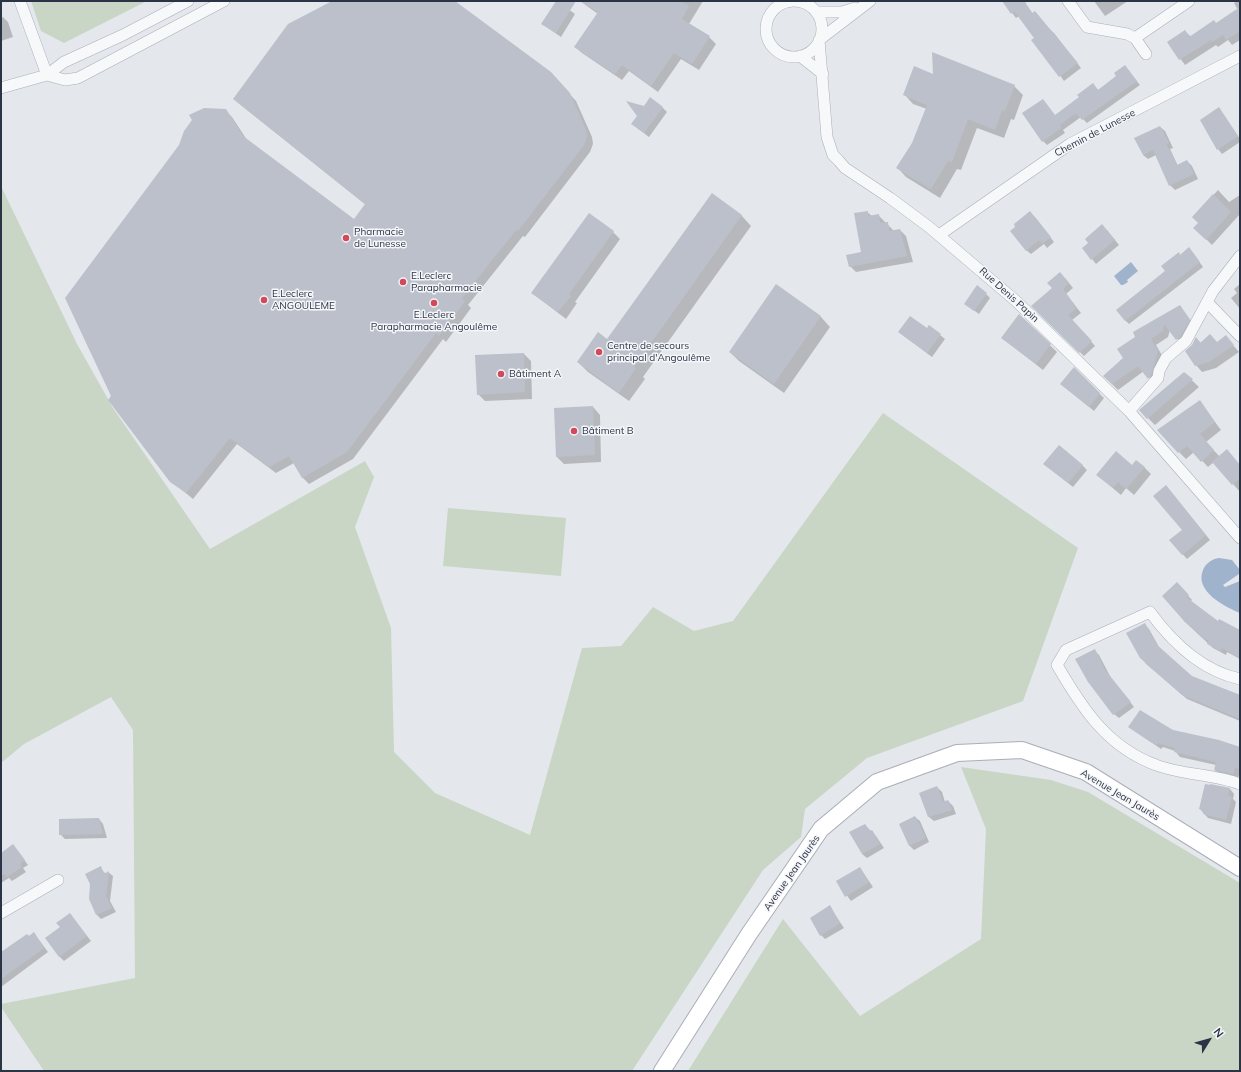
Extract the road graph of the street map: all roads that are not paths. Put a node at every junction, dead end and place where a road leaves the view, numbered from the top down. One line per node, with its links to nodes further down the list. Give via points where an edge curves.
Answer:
1 (20, 1): 17 (street)
2 (188, 1): 17 (street, via 64,62)
3 (224, 1): 17 (street, via 78,78 65,80)
4 (795, 1): 8 (street); 10 (street)
5 (870, 1): 9 (street)
6 (1068, 1): 11 (street, via 1087,27 1127,34)
7 (1189, 1): 11 (street)
8 (772, 6): 14 (street, via 766,26 766,35 770,43 783,55)
9 (860, 7): 10 (street, via 842,12); 12 (street)
10 (816, 12): 12 (street, via 822,27)
11 (1135, 38): 13 (street)
12 (819, 40): 14 (street, via 815,47); 16 (street, Rue Denis Papin)
13 (1146, 54)
14 (800, 56): 16 (street)
15 (1240, 56): 19 (street, Chemin de Lunesse, via 1070,144)
16 (823, 74): 19 (street, Rue Denis Papin, via 827,136 833,155 845,168)
17 (47, 75): 18 (street)
18 (1, 88)
19 (939, 235): 23 (street, Rue Denis Papin, via 1016,300)
20 (1240, 256): 21 (street)
21 (1207, 302): 22 (street); 23 (street, via 1186,341 1166,358 1158,378)
22 (1240, 336)
23 (1129, 411): 24 (street, Rue Denis Papin)
24 (1240, 538)
25 (1240, 679): 26 (street, via 1199,662 1165,632 1150,612 1066,650 1057,665 1088,714 1106,734 1124,748 1156,765)
26 (1240, 784)
27 (1240, 868): 30 (main road, Avenue Jean Jaurès, via 1086,772 1022,750 957,752 877,782 821,830 749,934)
28 (58, 880): 29 (street)
29 (1, 913)
30 (662, 1071)

